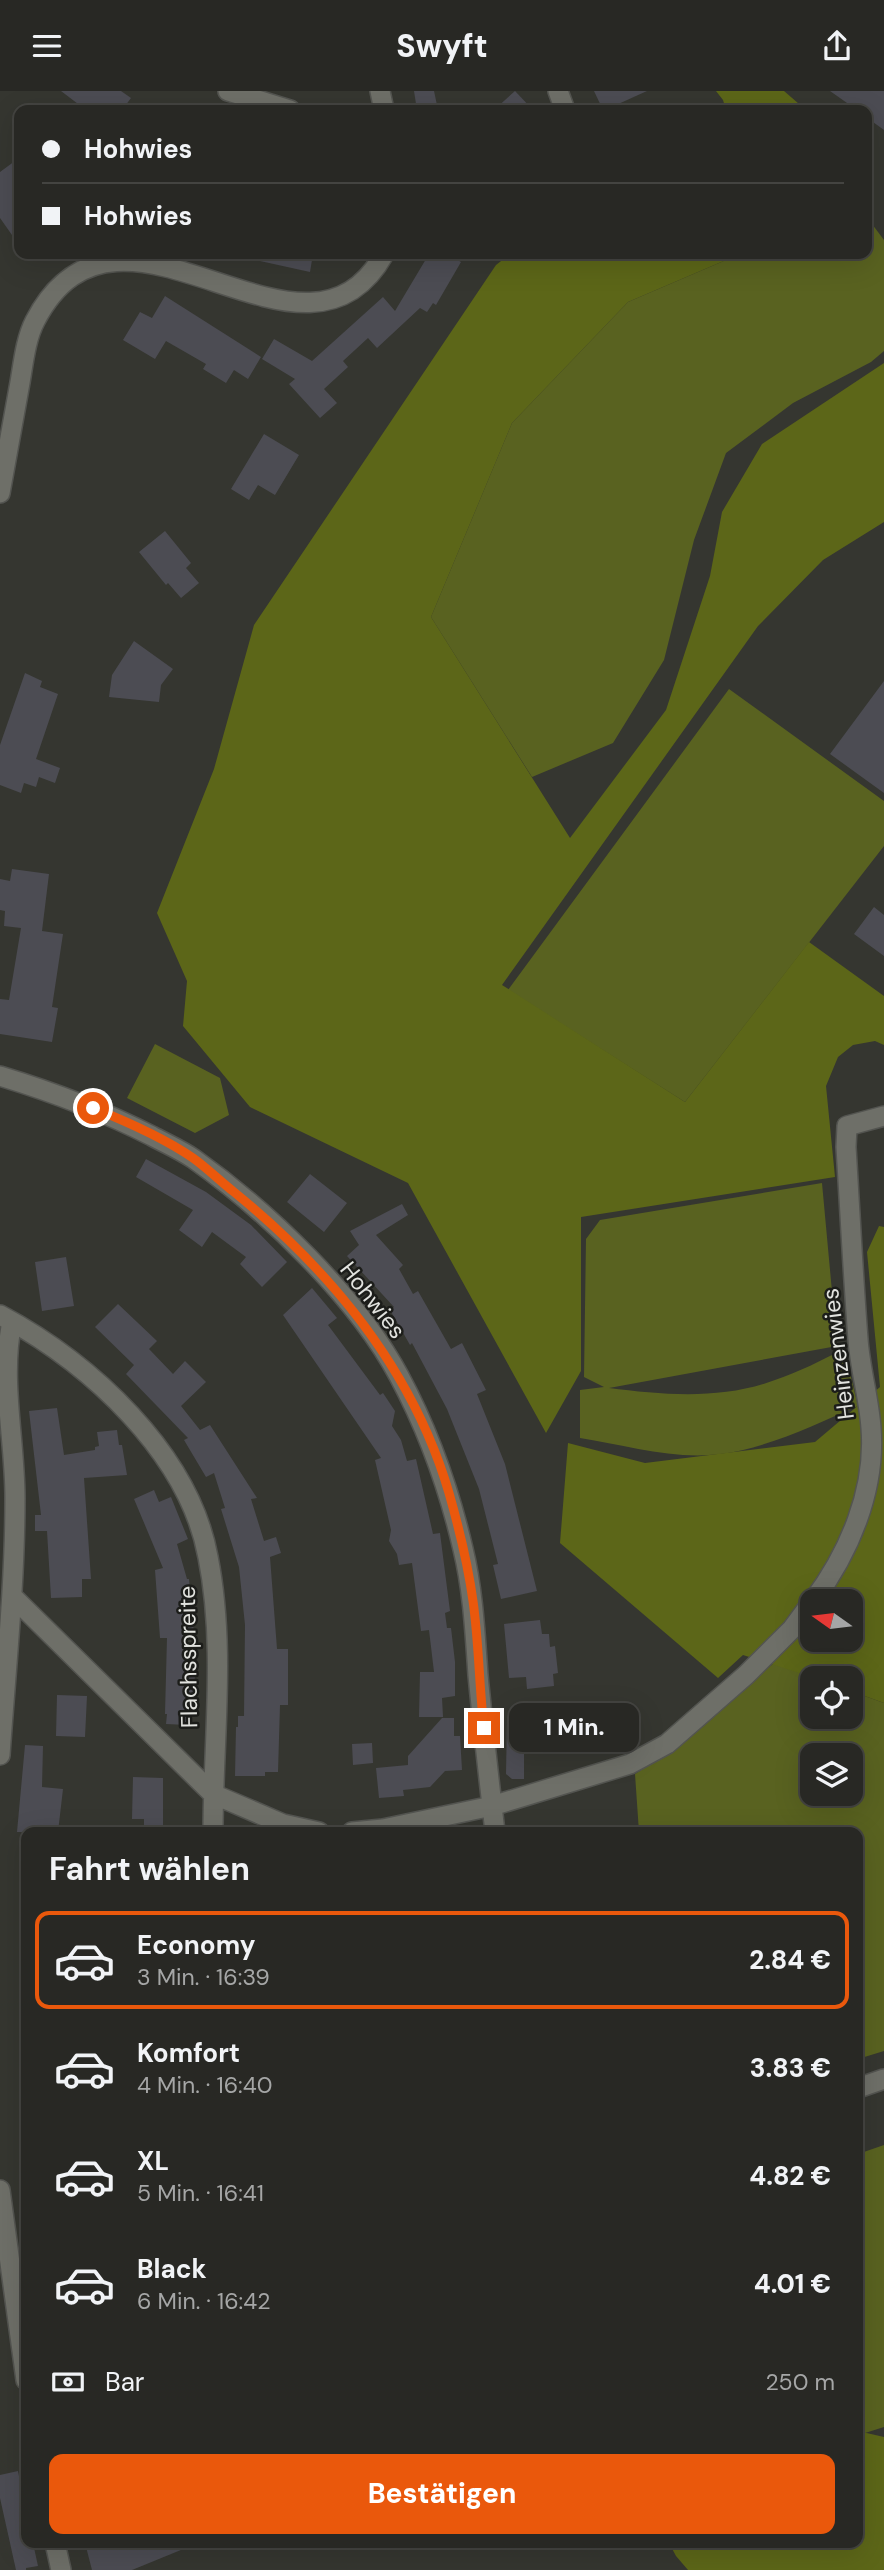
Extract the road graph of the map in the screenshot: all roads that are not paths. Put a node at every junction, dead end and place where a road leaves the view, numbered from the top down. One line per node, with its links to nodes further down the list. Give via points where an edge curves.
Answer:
1 (228, 91): 2 (street)
2 (274, 105)
3 (381, 259): 4 (street, via 374,272 345,295 321,303 273,300 159,264 127,261 92,266 71,277 35,322 24,358)
4 (0, 493)
5 (0, 1076): 13 (street, Hohwies, via 113,1116 192,1157 279,1229 370,1330 399,1375 425,1431 448,1490 464,1551)
6 (884, 1116): 8 (street, Heinzenwies, via 847,1126 858,1342 872,1427 872,1459 852,1533)
7 (6, 1319): 9 (street, via 15,1494); 12 (street, Flachsspreite, via 97,1381 128,1412 179,1480 208,1554 215,1597)
8 (822, 1589)
9 (13, 1597): 11 (street); 12 (street)
10 (800, 1618): 13 (street, Heinzenwies, via 746,1675 667,1744 630,1764)
11 (0, 1755)
12 (213, 1794): 14 (street, Flachsspreite); 15 (street)
13 (492, 1806): 16 (street); 17 (street, Hohwies)
14 (213, 1827)
15 (299, 1827)
16 (392, 1827)
17 (494, 1827)
18 (884, 2079): 19 (street)
19 (863, 2086)
20 (0, 2190): 21 (street)
21 (21, 2343)
22 (56, 2548): 23 (street)
23 (61, 2570)

